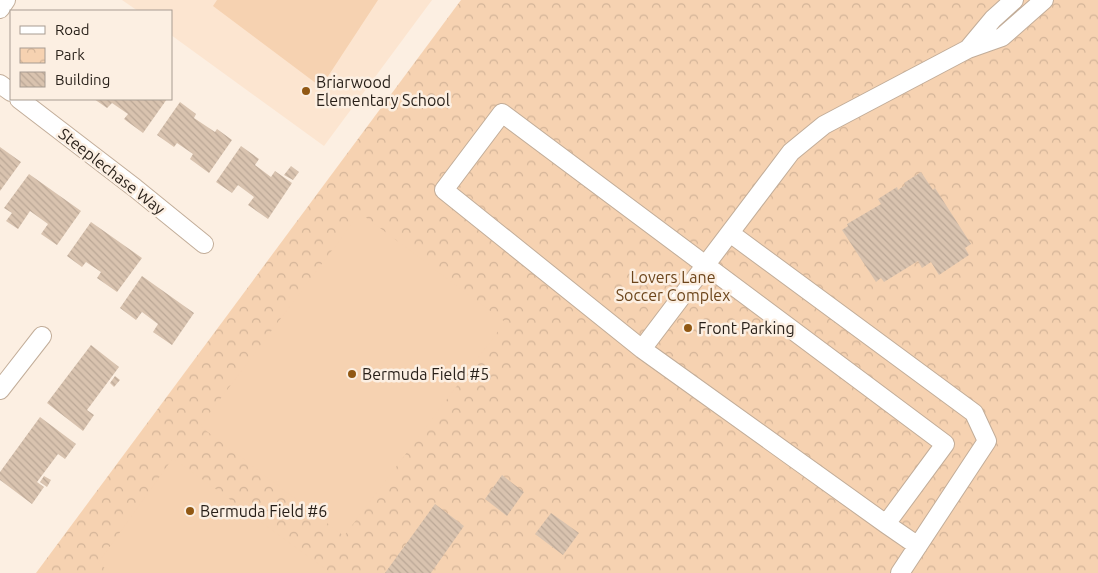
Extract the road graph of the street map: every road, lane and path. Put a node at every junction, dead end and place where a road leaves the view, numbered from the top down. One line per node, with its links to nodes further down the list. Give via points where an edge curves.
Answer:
1 (6, 0): 4 (street)
2 (1014, 0): 5 (street)
3 (1044, 0): 5 (street, via 1002,37)
4 (0, 9)
5 (968, 49): 7 (street, via 824,125 791,152)
6 (20, 100): 8 (street, Steeplechase Way)
7 (730, 233): 9 (street); 14 (street, via 974,413 987,441)
8 (204, 244)
9 (706, 264): 11 (street); 11 (street, via 502,113 444,190); 13 (street, via 945,444)
10 (42, 336): 12 (street)
11 (642, 349): 13 (street)
12 (0, 390)
13 (886, 524): 14 (street)
14 (918, 546): 15 (street)
15 (900, 573)

